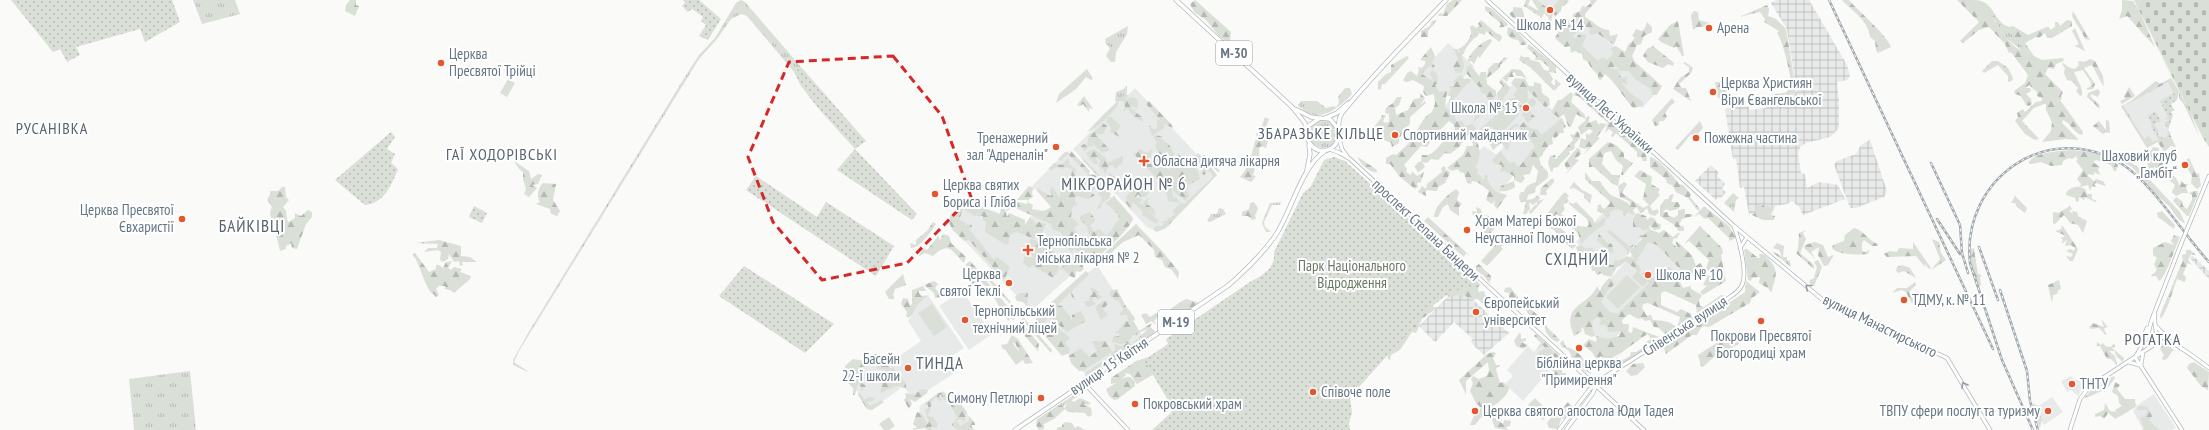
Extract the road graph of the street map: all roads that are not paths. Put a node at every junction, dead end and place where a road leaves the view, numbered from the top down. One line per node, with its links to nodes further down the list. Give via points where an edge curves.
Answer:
1 (1176, 0): 5 (highway, М-30)
2 (1446, 0): 4 (highway)
3 (1487, 0): 16 (main road, вулиця Лесі Українки)
4 (1354, 99): 7 (highway, via 1337,113); 9 (highway, via 1340,117)
5 (1292, 107): 6 (highway, М-30, via 1311,117); 8 (highway, М-30, via 1305,123)
6 (1320, 118): 7 (highway); 8 (highway, via 1311,122)
7 (1325, 118): 9 (highway, via 1334,122)
8 (1306, 130): 11 (highway, М-19)
9 (1338, 130): 10 (highway)
10 (1339, 136): 12 (highway, М-19, via 1337,142); 13 (main road, проспект Степана Бандери, via 1342,149)
11 (1308, 143): 12 (highway, via 1317,150); 14 (highway, вулиця 15 Квітня / М-19, via 1310,154)
12 (1327, 150): 13 (main road, проспект Степана Бандери, via 1340,152); 14 (highway, вулиця 15 Квітня / М-19, via 1316,158)
13 (1350, 159): 36 (main road, проспект Степана Бандери)
14 (1306, 173): 35 (highway, вулиця 15 Квітня / М-19, via 1277,233 1249,267 1208,300)
15 (2209, 176): 21 (main road, bridge)
16 (1734, 226): 17 (main road, вулиця Манастирського); 18 (main road, Слівенська вулиця)
17 (1743, 234): 18 (main road); 19 (main road, вулиця Манастирського)
18 (1738, 238): 19 (main road); 20 (main road, Слівенська вулиця)
19 (1746, 238): 20 (main road); 42 (main road, вулиця Манастирського, one-way to 19, via 1947,358 1829,304)
20 (1740, 248): 36 (main road, Слівенська вулиця, via 1744,277 1739,289)
21 (2158, 305): 22 (main road); 23 (main road)
22 (2152, 319): 25 (main road); 29 (main road)
23 (2154, 324): 24 (main road); 26 (main road)
24 (2156, 334): 25 (main road); 26 (main road); 27 (main road, via 2158,339)
25 (2147, 337): 27 (main road, via 2148,343); 29 (main road)
26 (2167, 338): 28 (main road)
27 (2155, 344): 28 (main road); 30 (main road)
28 (2174, 344): 34 (main road)
29 (2140, 348): 31 (main road)
30 (2143, 352): 31 (main road); 33 (main road)
31 (2135, 357): 32 (main road); 33 (main road)
32 (2129, 362): 33 (main road); 43 (main road, via 2085,391 2075,410)
33 (2141, 366): 44 (main road)
34 (2209, 368)
35 (1084, 383): 37 (highway, вулиця 15 Квітня / М-19); 38 (main road)
36 (1596, 385): 39 (main road, via 1589,390); 40 (main road); 41 (main road, проспект Степана Бандери)
37 (1015, 430)
38 (1128, 430)
39 (1559, 430)
40 (1566, 430)
41 (1644, 430)
42 (1990, 430)
43 (2070, 430)
44 (2182, 430)

